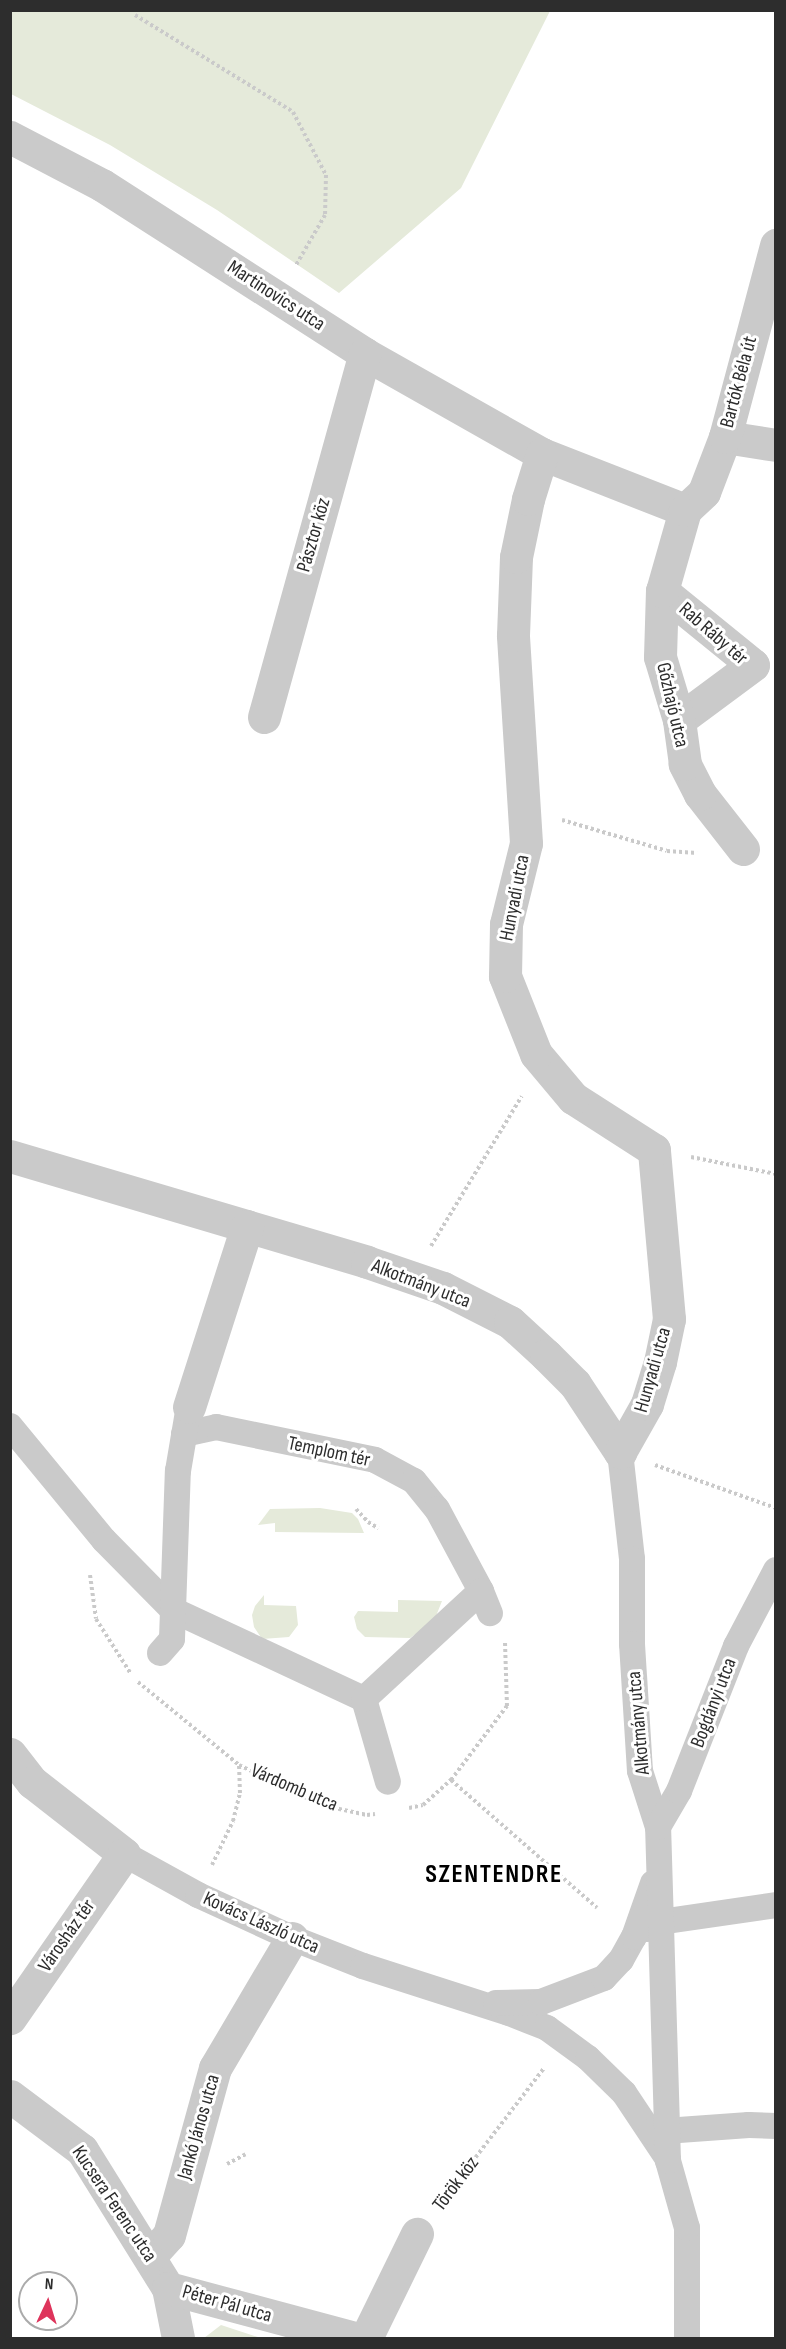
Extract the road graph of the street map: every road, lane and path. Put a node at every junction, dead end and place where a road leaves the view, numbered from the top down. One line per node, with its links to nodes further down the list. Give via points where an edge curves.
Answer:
1 (135, 15): 4 (path, via 293,112 326,175 325,215)
2 (10, 137): 4 (street, Martinovics utca, via 102,185)
3 (776, 245): 6 (street, Bartók Béla út)
4 (275, 295): 5 (street, Martinovics utca)
5 (365, 354): 8 (street, Martinovics utca); 12 (street, Pásztor köz)
6 (725, 437): 7 (street); 9 (street, Bartók Béla út, via 704,492)
7 (776, 445)
8 (542, 454): 9 (street); 14 (street, Hunyadi utca, via 516,558 513,635 517,735)
9 (685, 510): 10 (street, Gőzhajó utca)
10 (662, 591): 11 (street, Rab Ráby tér); 13 (street, Gőzhajó utca, via 660,657)
11 (764, 664): 13 (street, Rab Ráby tér)
12 (264, 717)
13 (679, 720): 15 (street, Gőzhajó utca, via 685,764 700,794)
14 (526, 818): 15 (path, via 567,821 667,851); 16 (street, Hunyadi utca, via 526,843 506,924 505,976 536,1054)
15 (743, 849)
16 (543, 1062): 17 (street, Hunyadi utca, via 573,1098); 21 (path)
17 (654, 1150): 19 (path); 24 (street, Hunyadi utca, via 669,1319 647,1404)
18 (10, 1156): 20 (street, Alkotmány utca)
19 (776, 1174)
20 (247, 1226): 21 (street, Alkotmány utca); 22 (street)
21 (412, 1277): 24 (street, Alkotmány utca, via 443,1288 510,1323 575,1384)
22 (187, 1420): 30 (street, Templom tér, via 375,1461 414,1481 437,1509); 31 (street, via 178,1471)
23 (10, 1426): 28 (street)
24 (620, 1452): 25 (path); 40 (street, Alkotmány utca, via 632,1559 632,1644 640,1771)
25 (776, 1508)
26 (356, 1509): 27 (path)
27 (378, 1528)
28 (98, 1532): 31 (street); 35 (path, Várdomb utca, via 87,1552 96,1619 125,1667)
29 (773, 1578): 40 (street, Bogdányi utca, via 736,1646 679,1791)
30 (485, 1602): 33 (street); 36 (path, via 507,1647 507,1706)
31 (173, 1610): 32 (street, via 172,1639); 33 (street)
32 (160, 1653)
33 (364, 1699): 37 (street)
34 (10, 1754): 42 (street, via 32,1782)
35 (239, 1765): 39 (path, Várdomb utca, via 321,1804 367,1815); 41 (path, via 240,1793)
36 (451, 1780): 38 (path, via 423,1805); 45 (path)
37 (388, 1782)
38 (404, 1809)
39 (386, 1813)
40 (658, 1832): 43 (street, Alkotmány utca)
41 (226, 1834)
42 (124, 1854): 48 (street, Kovács László utca, via 198,1895); 50 (street, Városház tér)
43 (658, 1867): 46 (street, Alkotmány utca); 47 (street)
44 (776, 1905): 46 (street)
45 (597, 1908)
46 (672, 1920): 47 (street); 54 (street, Alkotmány utca)
47 (634, 1937): 49 (street, via 621,1960 604,1978 574,1992 542,2002)
48 (292, 1938): 49 (street, Kovács László utca); 56 (street, Jankó János utca, via 215,2068 169,2235)
49 (466, 2000): 51 (street, via 547,2028)
50 (10, 2018)
51 (564, 2041): 54 (street, via 588,2058); 55 (path, Török köz)
52 (10, 2096): 56 (street, Kucsera Ferenc utca, via 79,2146)
53 (776, 2126): 54 (street)
54 (659, 2131): 61 (street, via 687,2228)
55 (417, 2234): 60 (street)
56 (150, 2256): 57 (street, Kucsera Ferenc utca)
57 (168, 2288): 58 (street, Kucsera Ferenc utca); 59 (street, Péter Pál utca)
58 (178, 2338)
59 (355, 2338)
60 (366, 2338)
61 (687, 2338)

